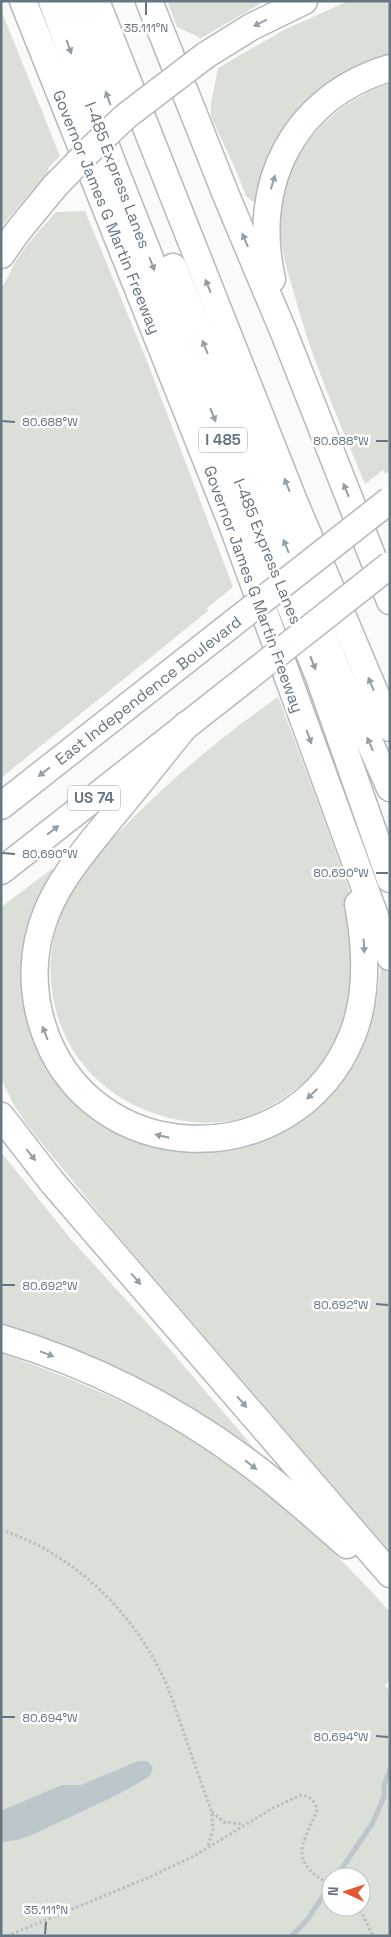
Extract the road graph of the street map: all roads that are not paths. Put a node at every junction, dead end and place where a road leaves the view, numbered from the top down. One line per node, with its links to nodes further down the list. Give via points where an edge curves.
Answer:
1 (23, 1): 17 (highway, Governor James G Martin Freeway / I 485, one-way to 17, via 232,526)
2 (52, 1): 19 (highway, I-485 Express Lanes / I 485, one-way to 19, via 169,307 319,677)
3 (73, 1): 15 (highway, I-485 Express Lanes / I 485, one-way to 3, via 334,663 188,304 126,150)
4 (96, 1): 14 (highway, I 485, one-way to 4, via 294,501)
5 (148, 1): 9 (highway, one-way to 5)
6 (304, 1): 8 (highway, one-way to 8, bridge, via 251,27 206,55 126,116 55,186)
7 (390, 68): 9 (highway, one-way to 7, via 266,240 267,210 276,172 294,136 320,106 352,83)
8 (1, 255)
9 (284, 333): 12 (highway, one-way to 9)
10 (390, 500): 16 (highway, East Independence Boulevard, one-way to 16, bridge)
11 (390, 565): 13 (highway, US 74, bridge)
12 (390, 601)
13 (186, 725): 17 (highway, one-way to 13, via 363,928 365,974 352,1035 334,1070 321,1086 307,1100 274,1122 256,1130 217,1139 177,1139 158,1135 121,1121 104,1110 88,1098 68,1075 44,1032 35,993 39,934 54,896 78,858); 18 (highway, US 74, one-way to 13)
14 (390, 728)
15 (390, 788)
16 (1, 806)
17 (342, 830): 20 (highway, Governor James G Martin Freeway / I 485)
18 (1, 871)
19 (390, 879)
20 (390, 957)
21 (1, 1116): 23 (highway, one-way to 23, via 52,1182)
22 (1, 1338): 24 (highway, one-way to 24, via 103,1376 199,1429 288,1494)
23 (390, 1574)
24 (390, 1582)

